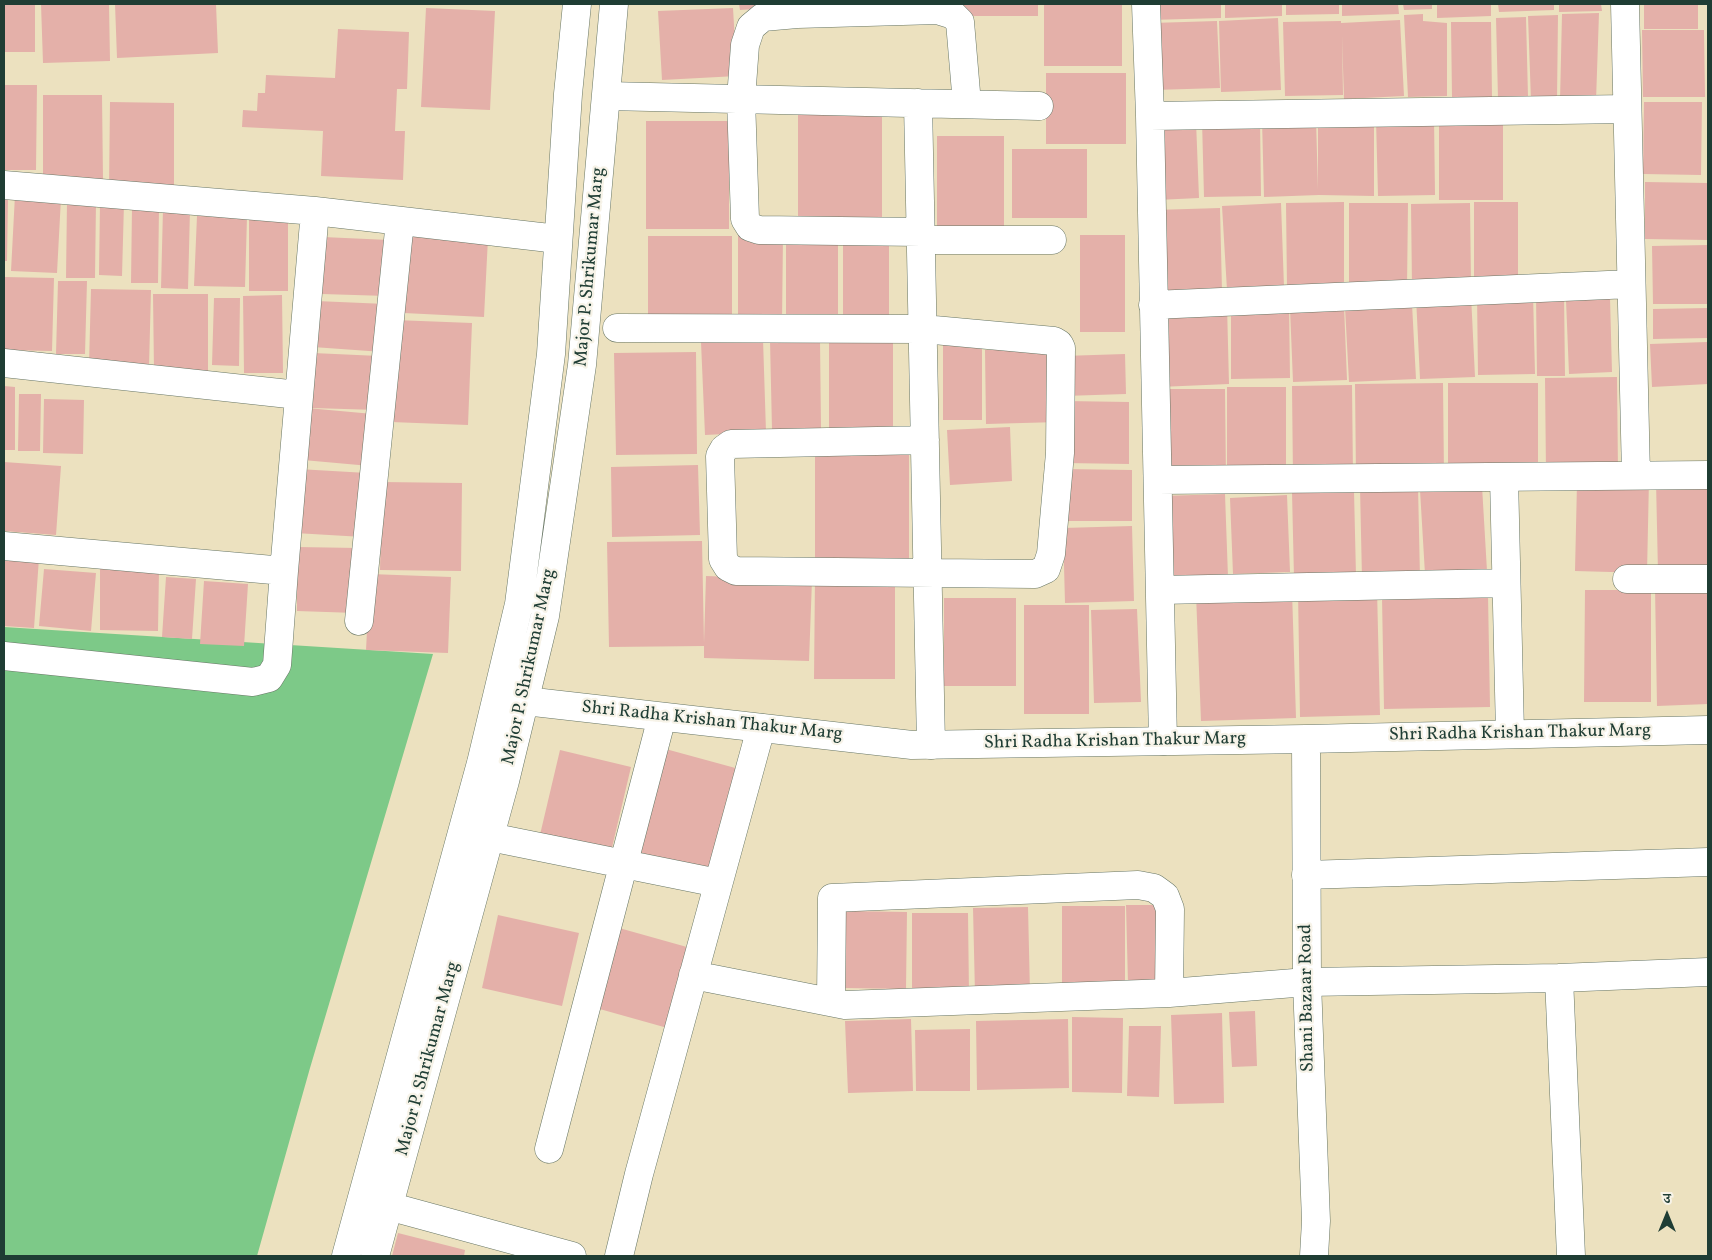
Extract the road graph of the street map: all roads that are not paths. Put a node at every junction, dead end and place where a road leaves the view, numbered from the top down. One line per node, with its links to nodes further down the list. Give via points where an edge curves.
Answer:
1 (577, 4): 16 (street, Major P. Shrikumar Marg)
2 (614, 4): 5 (street, Major P. Shrikumar Marg)
3 (1146, 4): 11 (street)
4 (1624, 4): 10 (street)
5 (607, 96): 6 (street); 39 (street, Major P. Shrikumar Marg, via 582,365 545,616)
6 (742, 99): 7 (street); 8 (street, via 745,45 751,27 763,17 936,10 953,15 960,22); 15 (street, via 745,219 750,227 759,230)
7 (918, 103): 8 (street); 15 (street)
8 (967, 104): 9 (street)
9 (1039, 106)
10 (1627, 109): 11 (street); 18 (street)
11 (1150, 116): 19 (street)
12 (4, 184): 13 (street)
13 (315, 211): 14 (street); 23 (street)
14 (400, 221): 16 (street); 36 (street)
15 (921, 236): 17 (street); 21 (street)
16 (558, 239): 38 (street, Major P. Shrikumar Marg, via 551,354 519,604)
17 (1052, 240)
18 (1631, 284): 19 (street); 25 (street)
19 (1153, 305): 28 (street)
20 (618, 328): 21 (street)
21 (923, 329): 24 (street); 31 (street, via 1054,341 1061,348 1060,453 1051,554 1046,569 1035,574)
22 (4, 363): 23 (street)
23 (298, 395): 30 (street)
24 (925, 440): 31 (street); 31 (street, via 731,444 720,456 723,559 728,567 736,571)
25 (1636, 475): 26 (street); 27 (street)
26 (1708, 475)
27 (1504, 477): 28 (street); 34 (street)
28 (1158, 480): 35 (street)
29 (4, 546): 30 (street)
30 (284, 571): 37 (street, via 277,665 269,678 253,682)
31 (927, 572): 46 (street)
32 (1627, 579): 33 (street)
33 (1708, 579)
34 (1506, 583): 35 (street); 43 (street)
35 (1160, 590): 45 (street)
36 (360, 621)
37 (4, 656)
38 (497, 696): 39 (street, Shri Radha Krishan Thakur Marg); 60 (street, Major P. Shrikumar Marg)
39 (525, 701): 40 (street, Shri Radha Krishan Thakur Marg); 47 (street, Major P. Shrikumar Marg)
40 (662, 716): 41 (street, Shri Radha Krishan Thakur Marg); 49 (street)
41 (761, 728): 46 (street, Shri Radha Krishan Thakur Marg); 51 (street)
42 (1708, 730): 43 (street, Shri Radha Krishan Thakur Marg)
43 (1510, 733): 44 (street, Shri Radha Krishan Thakur Marg)
44 (1306, 739): 45 (street, Shri Radha Krishan Thakur Marg); 50 (street, Shani Bazaar Road)
45 (1163, 740): 46 (street, Shri Radha Krishan Thakur Marg)
46 (931, 745)
47 (490, 837): 49 (street); 59 (street, Major P. Shrikumar Marg)
48 (1708, 862): 50 (street)
49 (624, 863): 51 (street); 58 (street)
50 (1306, 875): 55 (street, Shani Bazaar Road)
51 (718, 883): 53 (street)
52 (1708, 972): 54 (street)
53 (693, 975): 57 (street); 63 (street)
54 (1559, 978): 55 (street); 65 (street)
55 (1306, 982): 56 (street); 64 (street, Shani Bazaar Road, via 1316,1221)
56 (1169, 993): 57 (street, via 845,1005); 57 (street, via 1170,909 1165,896 1154,888 1138,885 832,898)
57 (831, 1002)
58 (549, 1149)
59 (388, 1206): 61 (street, Major P. Shrikumar Marg); 62 (street)
60 (346, 1256)
61 (375, 1256)
62 (572, 1256)
63 (618, 1256)
64 (1314, 1256)
65 (1571, 1256)

